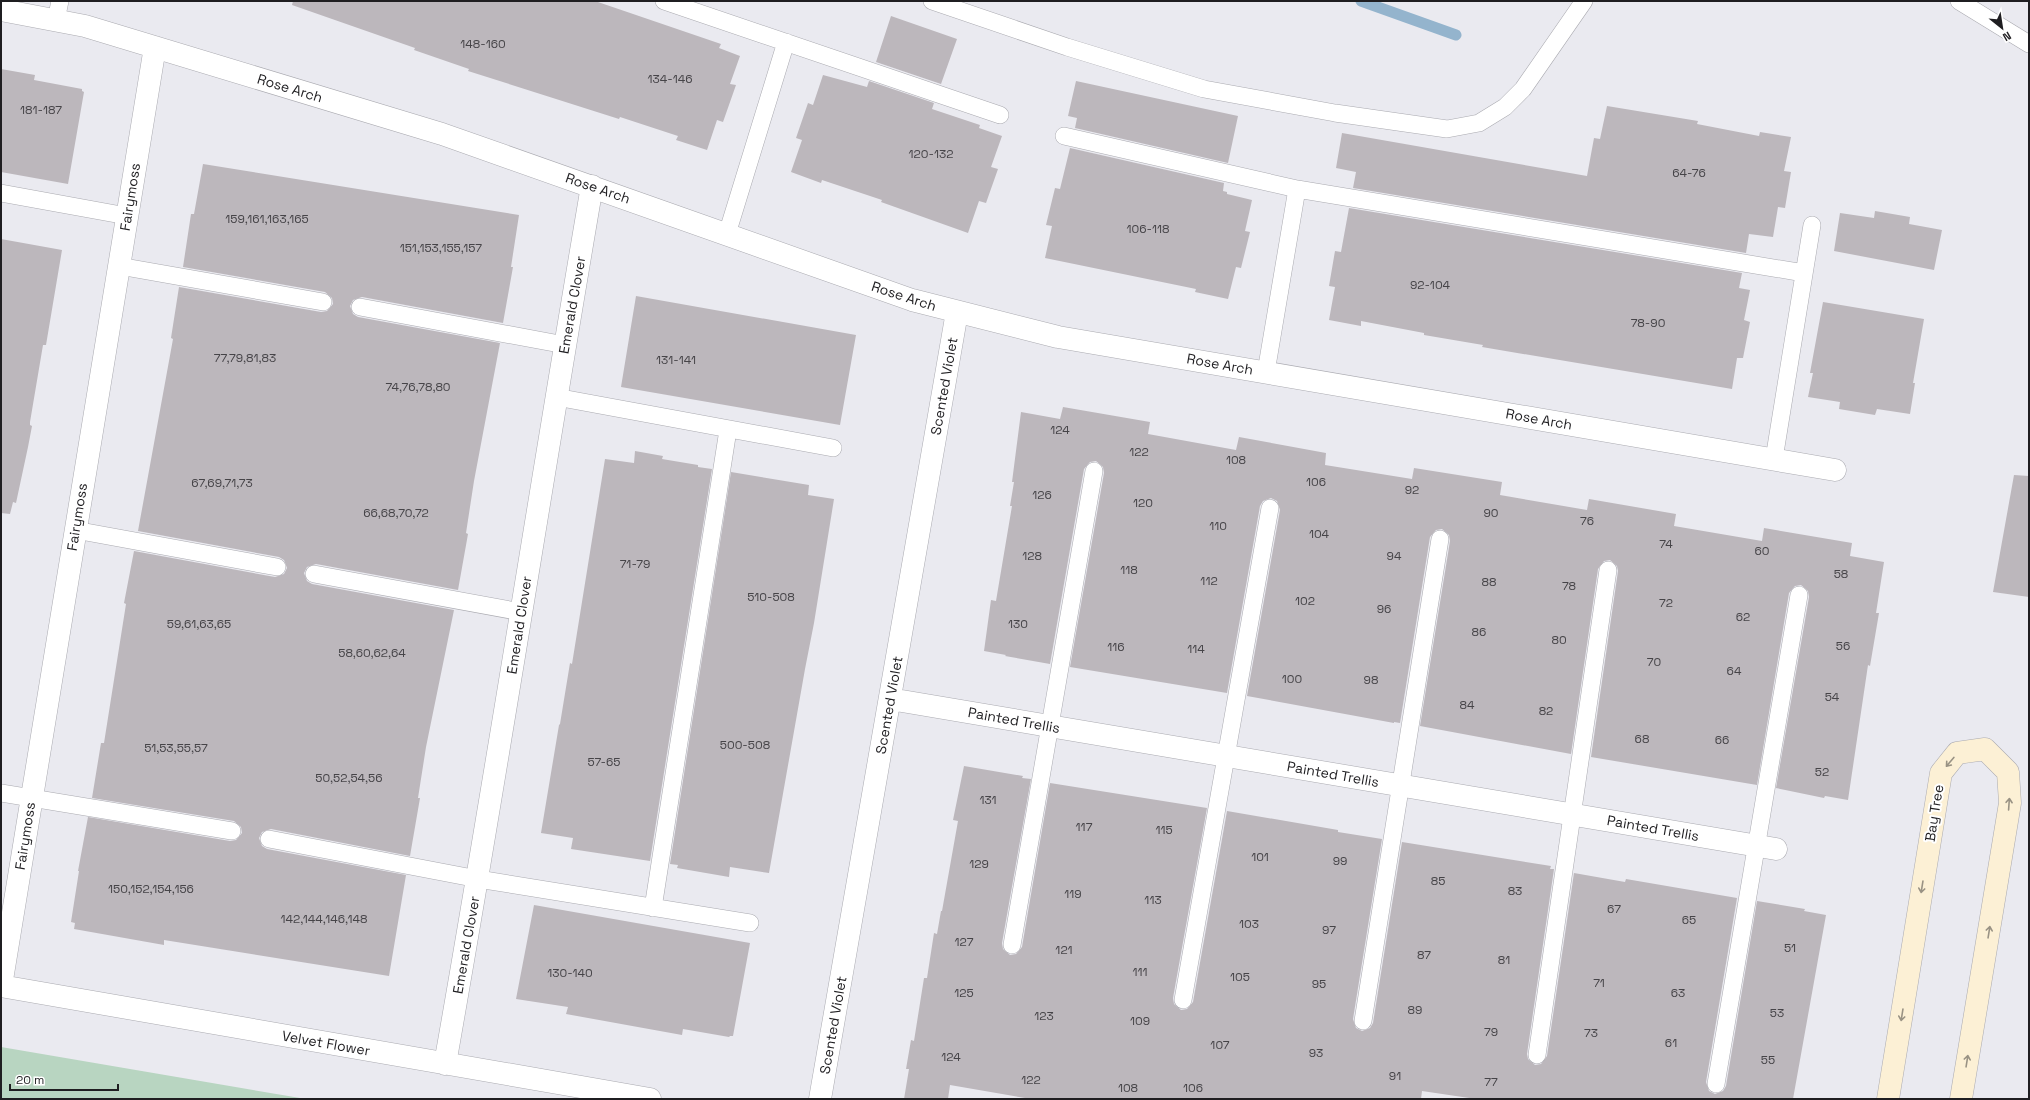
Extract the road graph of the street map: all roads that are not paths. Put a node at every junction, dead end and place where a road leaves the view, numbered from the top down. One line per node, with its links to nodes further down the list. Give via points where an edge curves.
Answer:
1 (664, 1): 7 (lane)
2 (932, 1): 3 (lane, via 1067,47 1204,88 1336,113 1447,129 1479,123 1505,107 1523,89)
3 (1584, 1)
4 (1959, 1): 8 (lane)
5 (1, 10): 6 (street, Rose Arch)
6 (58, 11): 9 (street, Rose Arch, via 85,26)
7 (786, 42): 10 (lane); 17 (lane)
8 (2029, 44)
9 (155, 47): 12 (street, Rose Arch, via 442,134); 15 (street, Fairymoss)
10 (1000, 115)
11 (1064, 136): 13 (lane)
12 (592, 186): 17 (street, Rose Arch); 23 (street, Emerald Clover)
13 (1297, 189): 19 (lane); 24 (lane)
14 (1, 193): 15 (lane)
15 (127, 216): 18 (street, Fairymoss)
16 (1812, 226): 19 (lane)
17 (727, 234): 22 (street, Rose Arch, via 912,300)
18 (119, 266): 20 (lane); 32 (street, Fairymoss)
19 (1804, 273): 28 (lane)
20 (323, 302)
21 (360, 307): 23 (lane)
22 (957, 312): 24 (street, Rose Arch, via 1058,337); 39 (street, Scented Violet)
23 (565, 345): 25 (street, Emerald Clover)
24 (1266, 372): 28 (street, Rose Arch)
25 (556, 397): 26 (lane); 38 (street, Emerald Clover)
26 (728, 430): 27 (lane); 50 (lane)
27 (833, 448)
28 (1774, 459): 29 (street, Rose Arch)
29 (1835, 470)
30 (1094, 471): 40 (lane)
31 (1270, 508): 41 (lane)
32 (75, 530): 34 (lane); 44 (street, Fairymoss)
33 (1440, 539): 42 (lane)
34 (277, 567)
35 (1608, 570): 45 (lane)
36 (314, 574): 38 (lane)
37 (1799, 595): 48 (lane)
38 (521, 612): 49 (street, Emerald Clover)
39 (890, 699): 40 (street, Painted Trellis); 60 (street, Scented Violet)
40 (1050, 726): 41 (street, Painted Trellis); 52 (lane)
41 (1226, 756): 42 (street, Painted Trellis); 54 (lane)
42 (1401, 786): 45 (street, Painted Trellis); 55 (lane)
43 (1, 793): 44 (lane)
44 (31, 798): 46 (lane); 53 (street, Fairymoss)
45 (1572, 815): 48 (street, Painted Trellis); 56 (lane)
46 (232, 831)
47 (268, 839): 49 (lane)
48 (1766, 847): 58 (lane)
49 (478, 879): 50 (lane); 57 (street, Emerald Clover)
50 (653, 908): 51 (lane)
51 (750, 924)
52 (1012, 945)
53 (1, 986): 57 (street, Velvet Flower)
54 (1183, 1000)
55 (1363, 1021)
56 (1537, 1055)
57 (445, 1064): 59 (street, Velvet Flower)
58 (1716, 1084)
59 (650, 1099)
60 (820, 1099)
61 (1888, 1099): 62 (street, Bay Tree, one-way to 61, via 2010,803 2008,772 1985,749 1957,753 1941,773)
62 (1961, 1099)

